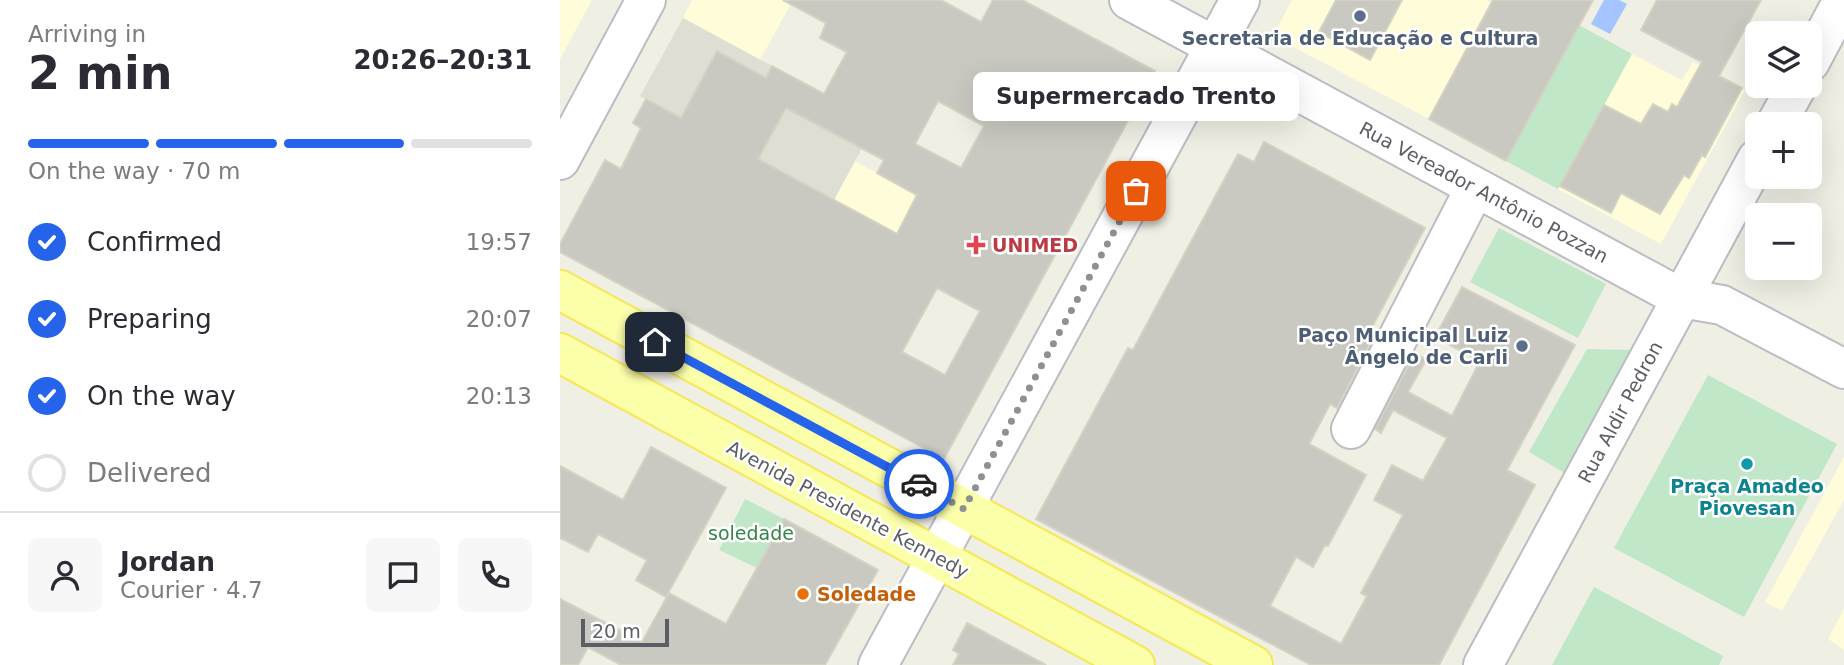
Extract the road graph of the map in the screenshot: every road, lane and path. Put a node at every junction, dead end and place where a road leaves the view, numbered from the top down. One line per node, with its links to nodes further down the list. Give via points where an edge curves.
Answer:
1 (646, 0): 7 (street)
2 (1129, 0): 6 (street, Rua Vereador Antônio Pozzan)
3 (1240, 0): 6 (street)
4 (1843, 0): 5 (street)
5 (1822, 39)
6 (1215, 47): 9 (street, Rua Vereador Antônio Pozzan); 15 (street)
7 (560, 160)
8 (1745, 181): 11 (street, Rua Aldir Pedron)
9 (1475, 188): 11 (street, Rua Vereador Antônio Pozzan); 14 (street)
10 (560, 290): 15 (main road)
11 (1681, 298): 13 (street, Rua Vereador Antônio Pozzan, via 1722,305); 20 (street, Rua Aldir Pedron)
12 (560, 353): 16 (main road, Avenida Presidente Kennedy)
13 (1844, 369)
14 (1351, 429)
15 (964, 509): 16 (street); 19 (main road)
16 (936, 557): 17 (street); 18 (main road, Avenida Presidente Kennedy)
17 (878, 665)
18 (1135, 665)
19 (1253, 665)
20 (1483, 665)

